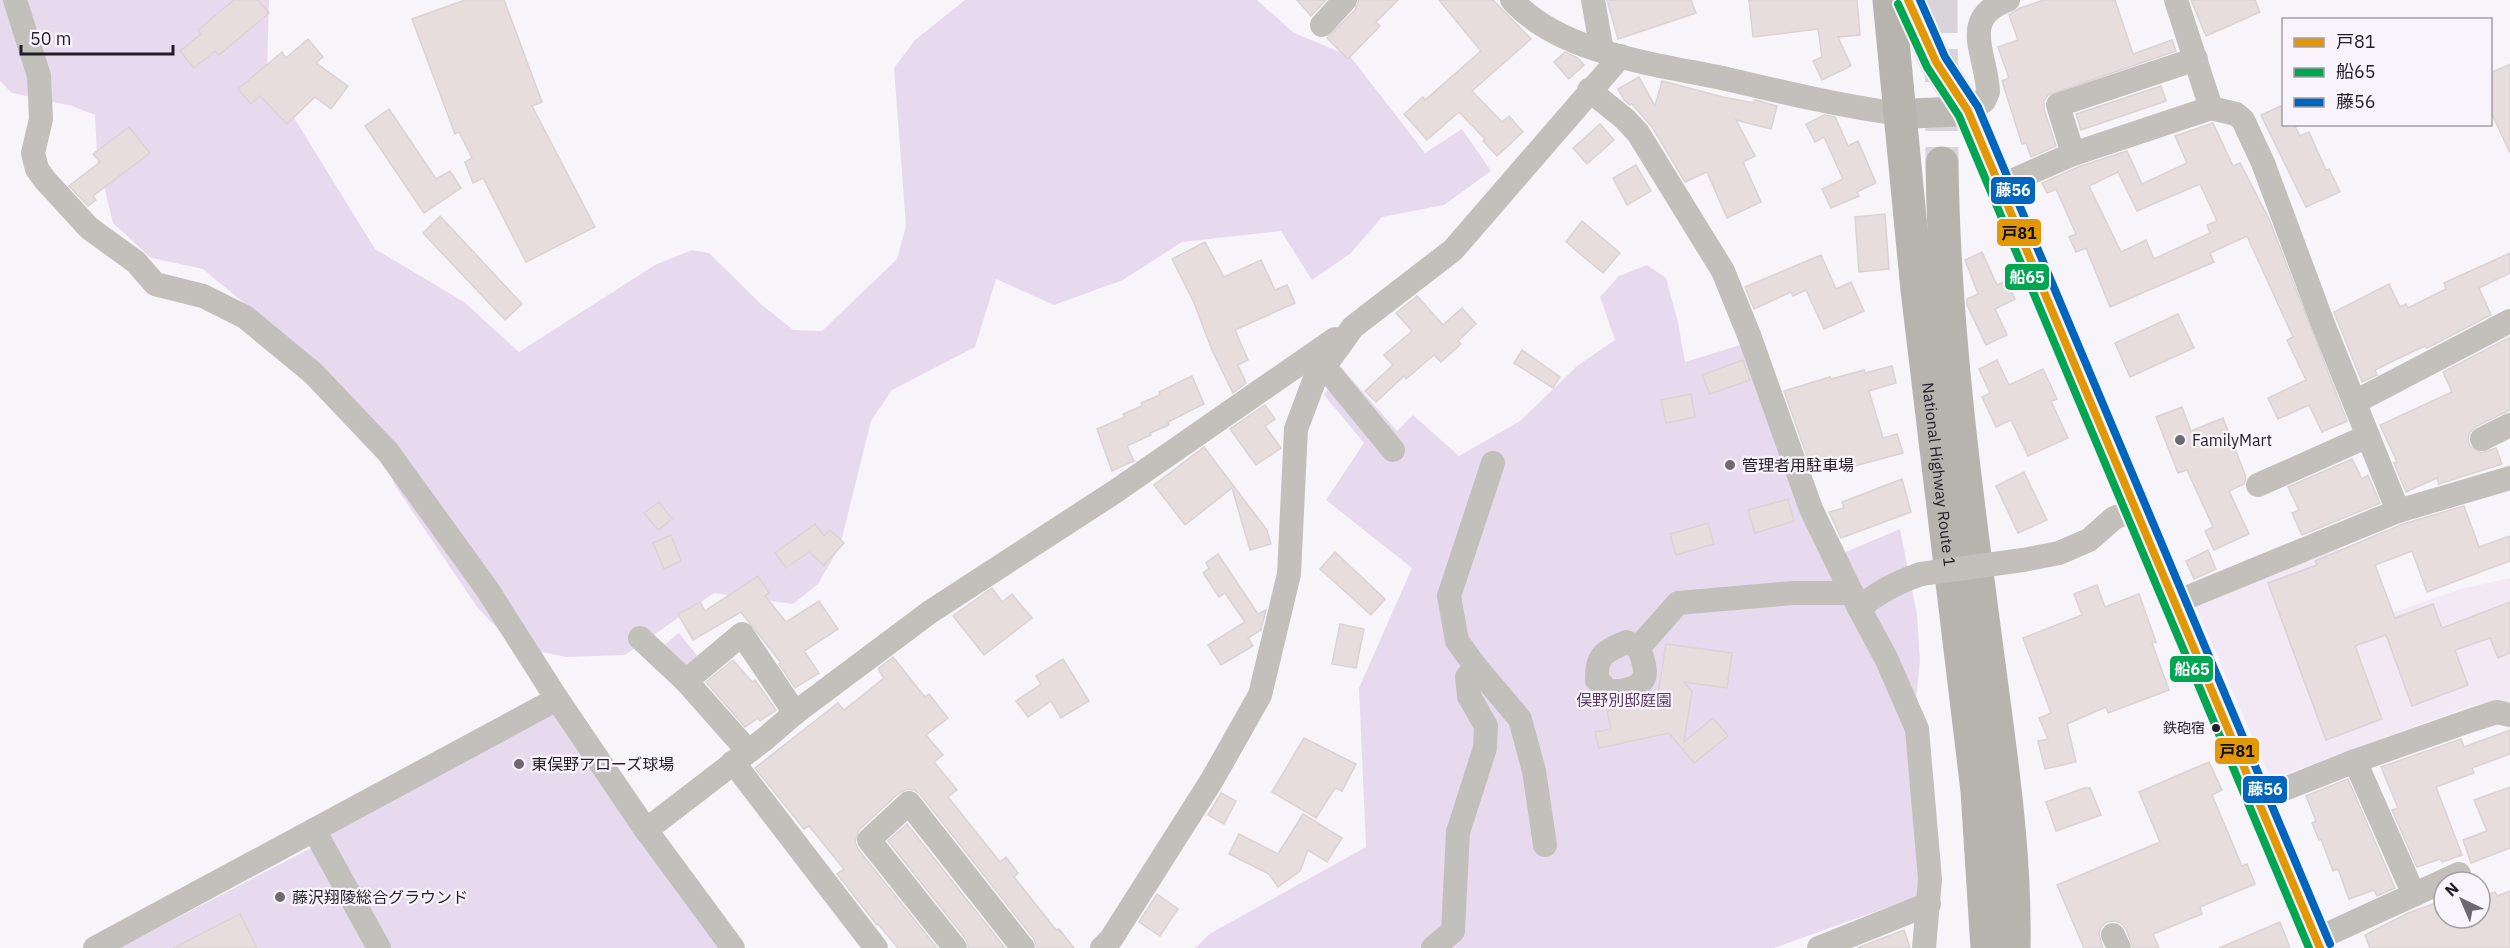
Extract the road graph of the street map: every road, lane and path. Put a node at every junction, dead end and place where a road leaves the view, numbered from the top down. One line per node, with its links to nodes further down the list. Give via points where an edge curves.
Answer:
1 (15, 0): 38 (street, via 39,76 41,119 33,153 45,180 89,228 136,262 155,284 203,296 245,317 338,396 388,452 487,589)
2 (1345, 0): 11 (street)
3 (1512, 0): 12 (street, via 1547,28)
4 (1593, 0): 12 (street)
5 (1888, 0): 17 (highway, National Highway Route 1)
6 (1908, 0): 16 (highway, via 1936,62)
7 (1931, 0): 16 (highway, via 1953,55)
8 (2008, 0): 10 (street)
9 (2176, 0): 13 (street)
10 (1979, 8): 16 (street, via 1978,35 1988,92 1984,101)
11 (1323, 25)
12 (1612, 53): 14 (street); 17 (street, via 1848,106)
13 (2196, 59): 15 (street); 18 (street, via 2058,105)
14 (1589, 90): 22 (street, via 1453,250); 32 (street, via 1638,133 1723,272 1811,508)
15 (2211, 108): 18 (street); 24 (street, via 2236,114 2242,120 2263,163)
16 (1968, 111): 17 (main road); 20 (main road)
17 (1901, 114): 61 (highway, National Highway Route 1, via 1917,290 1977,791)
18 (2073, 154): 20 (street)
19 (1942, 163): 62 (highway, National Highway Route 1, via 1950,332 2004,781)
20 (2000, 186): 30 (main road)
21 (2510, 321): 24 (street)
22 (1353, 327): 23 (street); 39 (street, via 1116,491 930,612)
23 (1324, 366): 26 (street); 57 (street, via 1314,381 1296,429 1289,574 1260,695 1212,780)
24 (2355, 402): 25 (street)
25 (2368, 436): 29 (street); 31 (street)
26 (1393, 450)
27 (1493, 463): 36 (street, via 1449,596 1457,642)
28 (2510, 478): 31 (street)
29 (2259, 485)
30 (2136, 509): 32 (street, bridge, via 2114,518 2089,540 2060,553 1921,574); 33 (main road)
31 (2398, 511): 33 (street)
32 (1856, 601): 35 (street, via 1793,592 1678,603); 49 (street, via 1917,729)
33 (2176, 602): 43 (main road)
34 (640, 638): 37 (street)
35 (1639, 647)
36 (1476, 667): 46 (street, via 1520,719 1534,771); 58 (street, via 1467,677 1469,696 1486,726 1485,748 1458,832 1453,931)
37 (686, 681): 39 (street, via 742,634); 41 (street)
38 (557, 699): 44 (street); 45 (street)
39 (795, 712): 41 (street)
40 (2510, 715): 42 (street, via 2497,712)
41 (741, 757): 45 (street); 54 (street)
42 (2355, 760): 43 (street); 48 (street)
43 (2257, 800): 50 (main road)
44 (314, 830): 51 (street); 52 (street)
45 (646, 830): 53 (street)
46 (1545, 845)
47 (2432, 887): 48 (street)
48 (2414, 895): 50 (street)
49 (1929, 904): 59 (street); 60 (street)
50 (2318, 943)
51 (95, 948)
52 (378, 948)
53 (733, 948)
54 (876, 948)
55 (955, 948): 56 (street, via 869,840 909,803)
56 (1023, 948)
57 (1102, 948)
58 (1433, 948)
59 (1819, 948)
60 (1924, 948)
61 (1987, 948)
62 (2014, 948)

